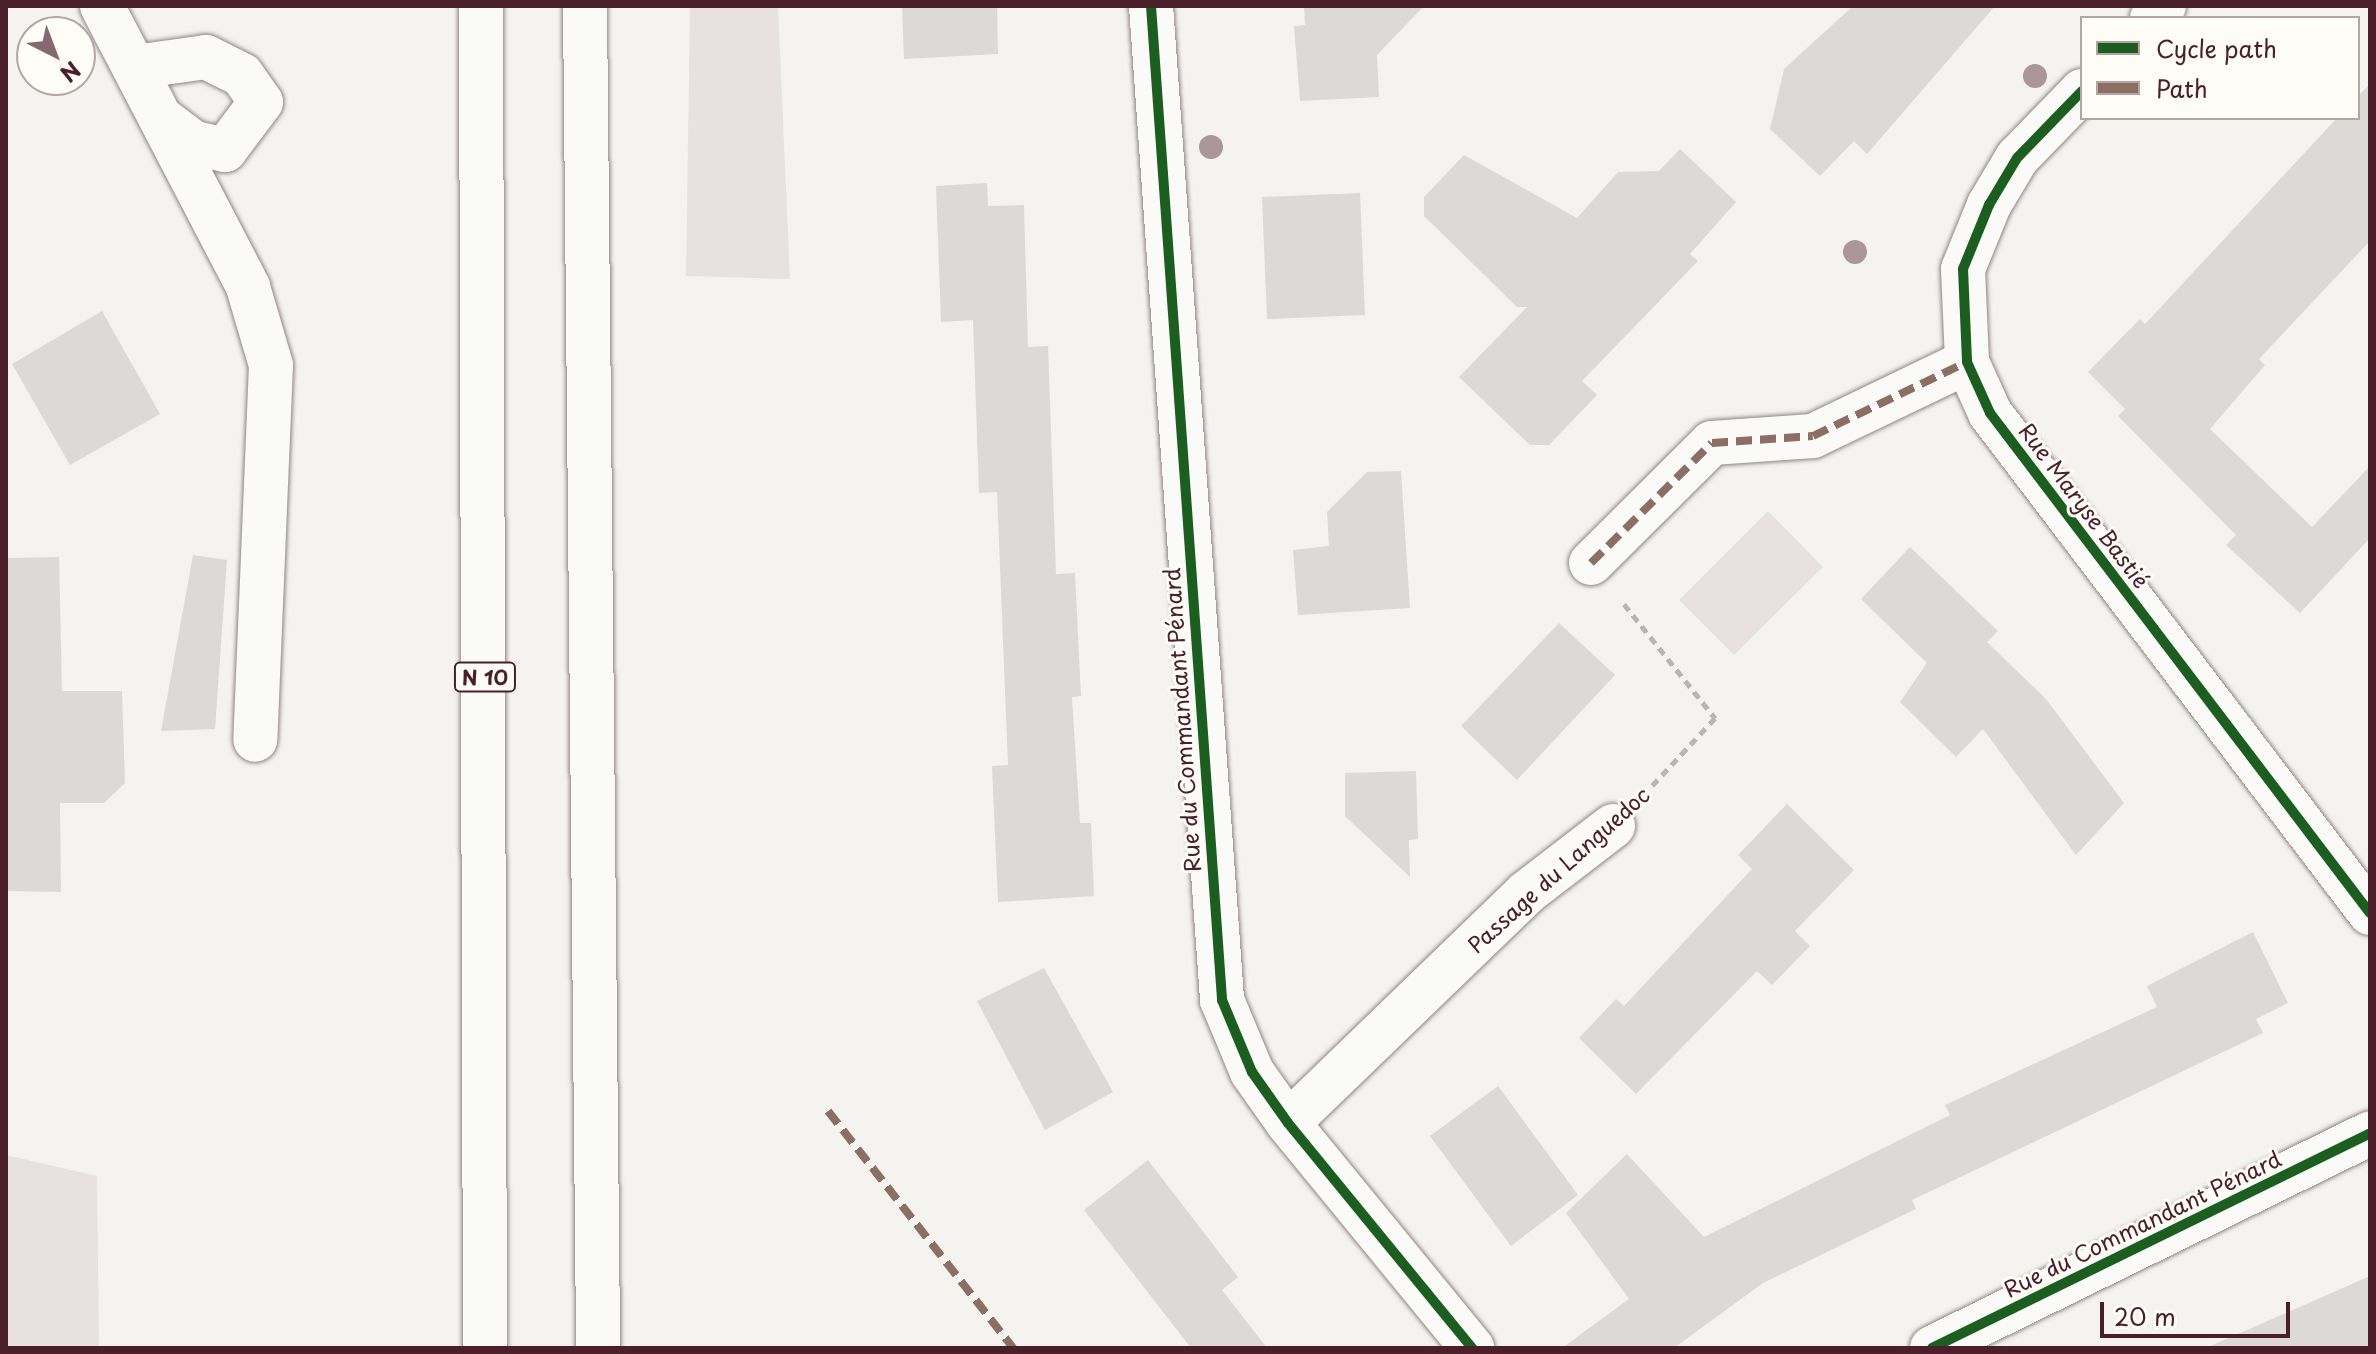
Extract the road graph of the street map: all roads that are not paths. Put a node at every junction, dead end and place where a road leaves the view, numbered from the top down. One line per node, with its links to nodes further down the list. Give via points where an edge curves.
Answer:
1 (102, 6): 5 (main road)
2 (481, 6): 16 (main road, N 10)
3 (585, 6): 13 (main road)
4 (1151, 6): 14 (main road, Rue du Commandant Pénard, via 1222,1000 1252,1072)
5 (135, 67): 7 (main road); 7 (main road, via 206,57 242,75 261,102 225,150 194,143)
6 (2080, 93): 8 (main road, Rue Maryse Bastié, via 2017,158 1989,205 1963,269)
7 (163, 120): 10 (main road, via 248,287 271,365)
8 (1967, 362): 9 (main road, via 1813,436 1712,443); 12 (main road, Rue Maryse Bastié, via 1990,413)
9 (1591, 563)
10 (255, 740)
11 (1613, 826): 14 (main road, Passage du Languedoc, via 1526,893)
12 (2370, 913)
13 (591, 1017): 17 (main road); 18 (main road)
14 (1288, 1123): 19 (main road, Rue du Commandant Pénard)
15 (2370, 1133): 20 (main road, Rue du Commandant Pénard)
16 (485, 1348)
17 (587, 1348)
18 (598, 1348)
19 (1472, 1348)
20 (1932, 1348)

